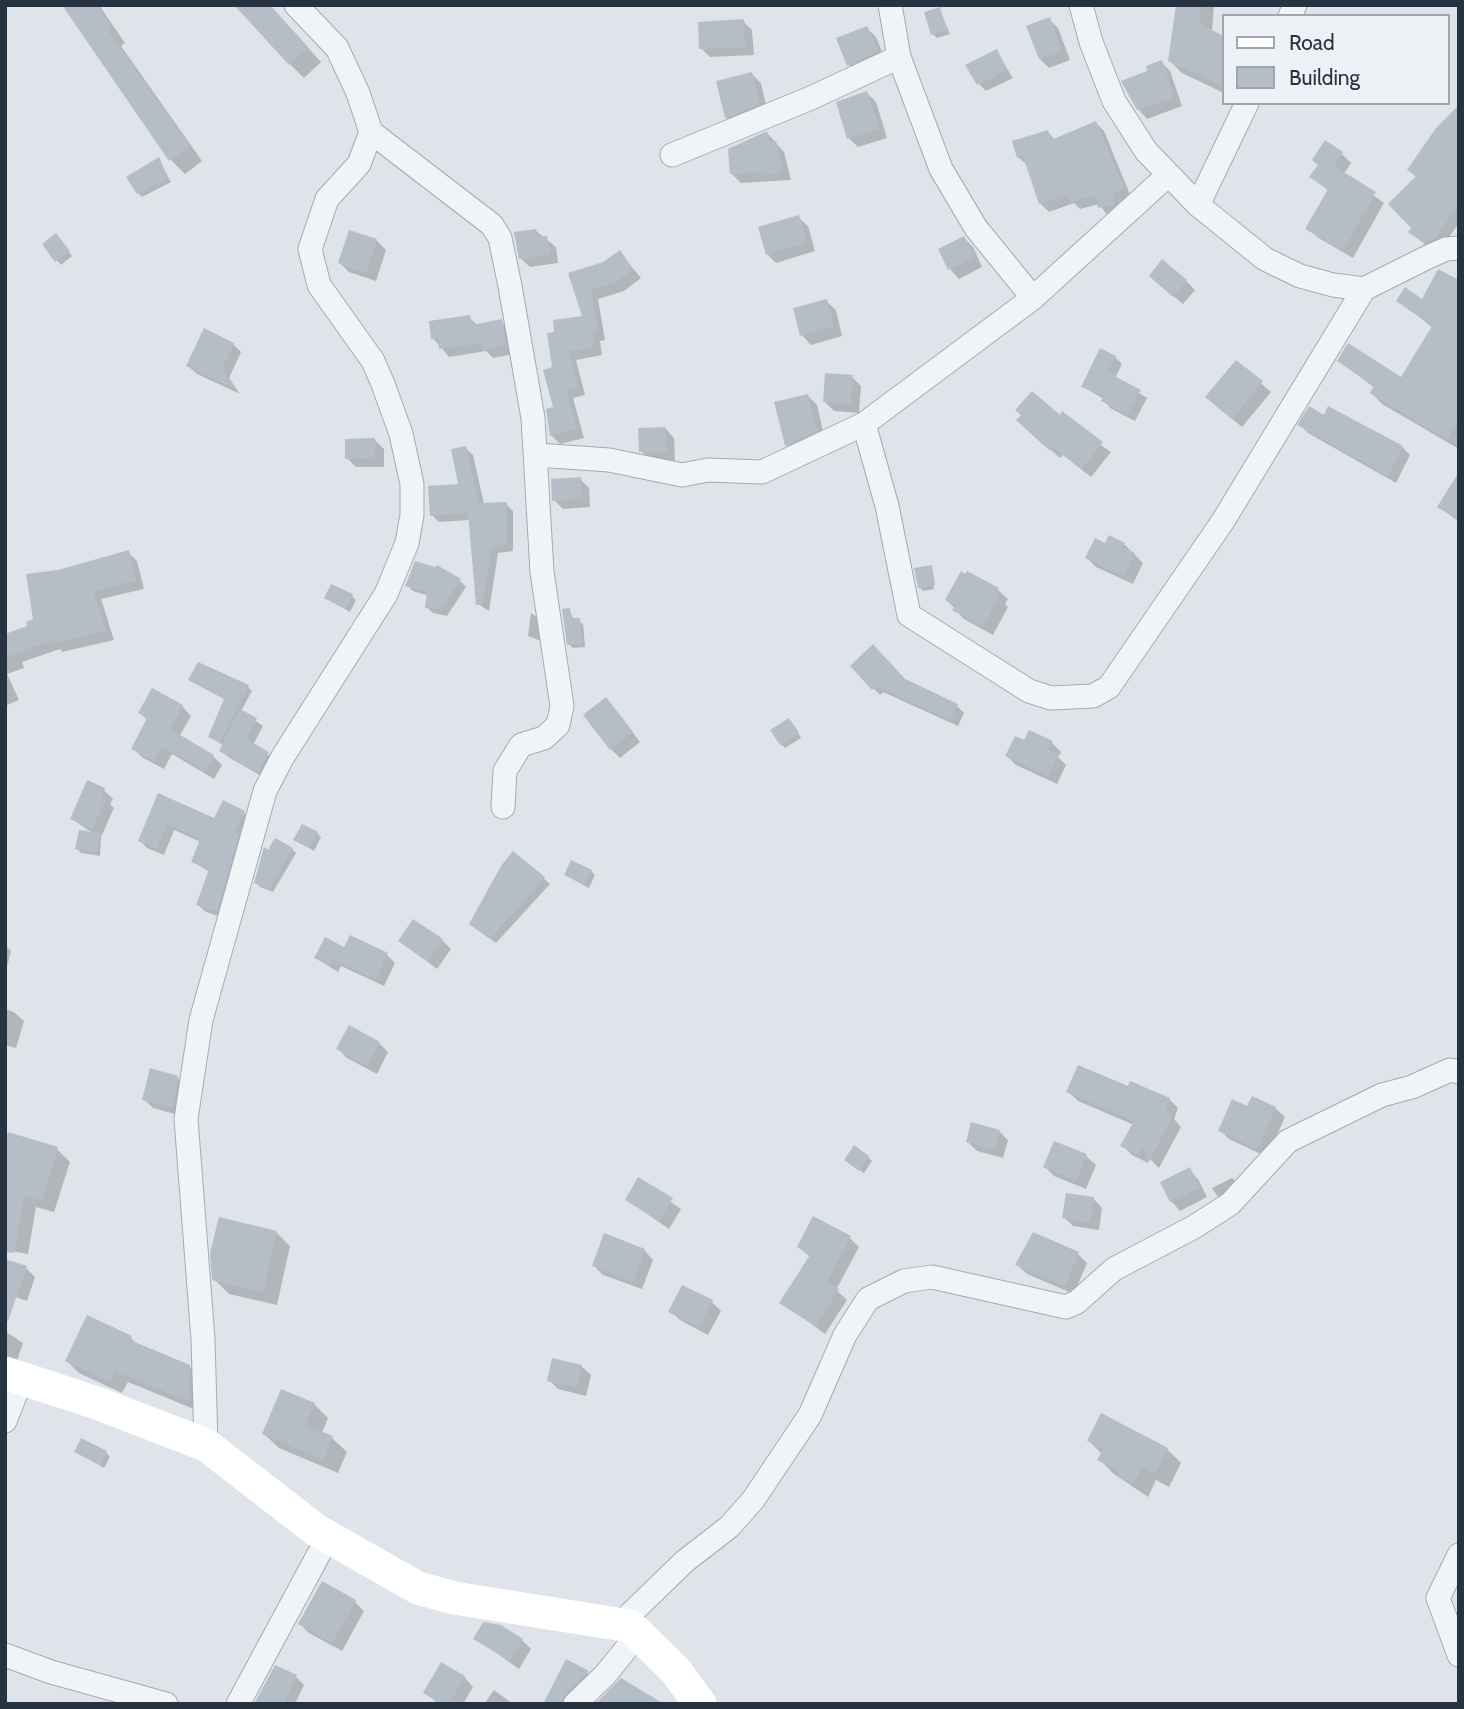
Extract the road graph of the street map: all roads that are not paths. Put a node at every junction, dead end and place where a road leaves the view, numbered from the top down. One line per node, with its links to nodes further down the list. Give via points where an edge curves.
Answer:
1 (296, 5): 6 (street, via 337,48)
2 (890, 5): 4 (street)
3 (1081, 5): 8 (street, via 1114,101)
4 (899, 57): 7 (street, via 811,99); 12 (street, via 941,169 976,228)
5 (1246, 105): 9 (street)
6 (371, 132): 14 (street, via 488,221 499,238); 19 (street, via 359,164 327,199 310,249 319,285 373,361 383,384 401,434 412,484 412,515 407,543 386,594 265,791 201,1020 186,1119 203,1339)
7 (672, 155)
8 (1167, 176): 9 (street); 12 (street)
9 (1198, 205): 11 (street, via 1265,259 1300,276)
10 (1459, 248): 11 (street, via 1446,249)
11 (1364, 289): 13 (street, via 1223,521 1109,687 1093,696 1051,698 1029,691 909,615 887,506)
12 (1032, 298): 13 (street)
13 (864, 424): 14 (street, via 762,472 708,470 682,475 609,460)
14 (537, 455): 15 (street, via 542,572 562,706 558,725 544,738 521,745 505,771)
15 (502, 807)
16 (1459, 1072): 22 (street, via 1450,1070 1382,1095 1287,1141 1230,1204 1114,1269 1066,1307 932,1277 904,1281 868,1298 845,1335 810,1415 753,1500 729,1527 685,1561)
17 (14, 1376): 18 (street); 19 (street)
18 (5, 1421)
19 (205, 1445): 20 (street)
20 (328, 1537): 22 (street, via 430,1592); 25 (street)
21 (1459, 1555): 24 (street, via 1438,1598)
22 (630, 1628): 27 (street, via 605,1675); 28 (street, via 676,1671)
23 (5, 1655): 26 (street)
24 (1459, 1655)
25 (234, 1703)
26 (166, 1704)
27 (575, 1704)
28 (701, 1704)

